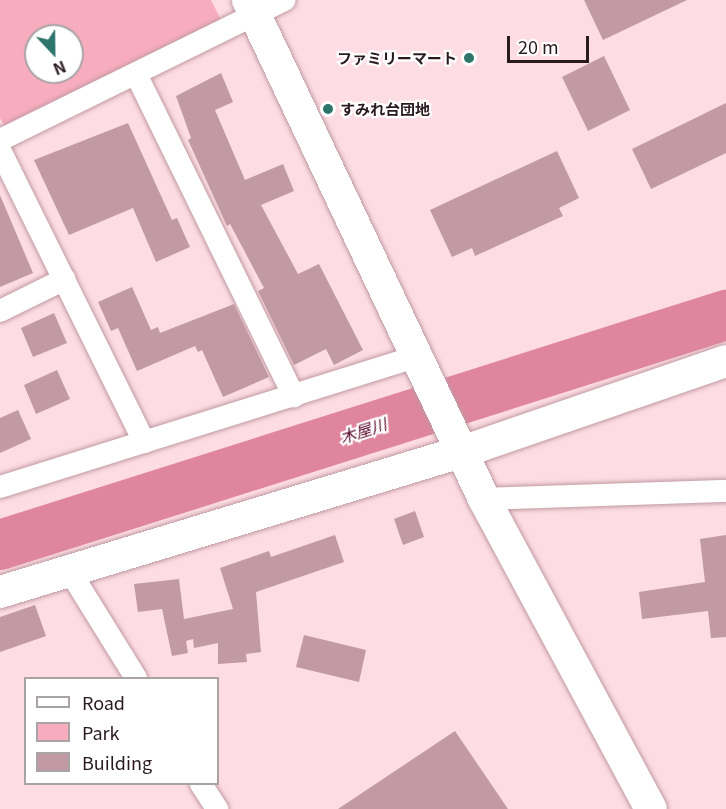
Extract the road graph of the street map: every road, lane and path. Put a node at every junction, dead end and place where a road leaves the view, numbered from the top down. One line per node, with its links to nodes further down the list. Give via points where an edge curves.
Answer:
1 (284, 0): 2 (street)
2 (252, 7): 3 (street); 8 (street)
3 (136, 74): 4 (street); 10 (street)
4 (0, 140)
5 (0, 150): 6 (street)
6 (65, 279): 7 (street); 12 (street)
7 (0, 311)
8 (421, 361): 10 (street); 11 (street)
9 (726, 361): 11 (street)
10 (294, 396): 12 (street)
11 (457, 441): 15 (street); 16 (street)
12 (144, 442): 13 (street)
13 (0, 487)
14 (726, 491): 15 (street)
15 (484, 500): 21 (street)
16 (69, 570): 17 (street); 18 (street)
17 (0, 592)
18 (135, 677)
19 (202, 785): 20 (street)
20 (217, 809)
21 (651, 809)

